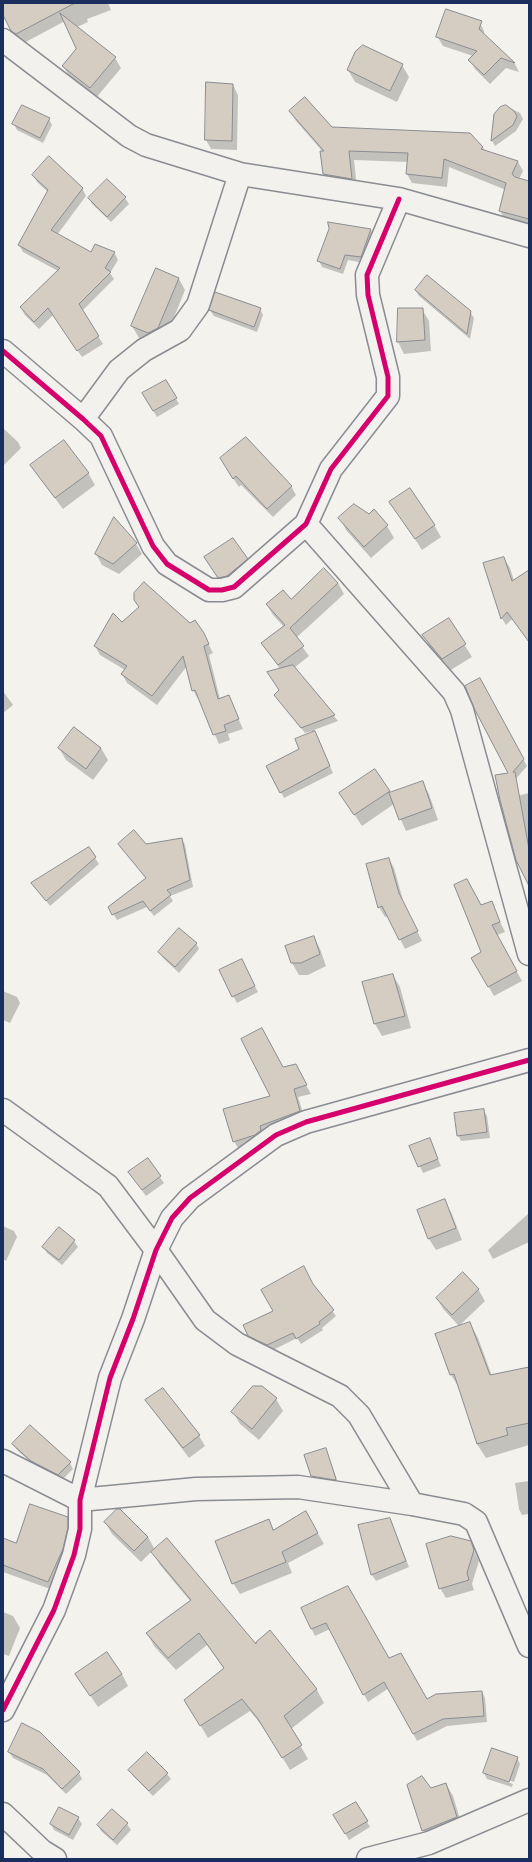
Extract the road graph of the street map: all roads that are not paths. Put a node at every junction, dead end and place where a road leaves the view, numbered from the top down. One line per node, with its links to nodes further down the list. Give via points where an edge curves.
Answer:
1 (3, 40): 2 (street, via 129,136 146,144)
2 (240, 174): 3 (street); 6 (street, via 198,305 180,330 144,350 119,370)
3 (399, 199): 4 (street); 7 (street, via 367,275 368,295 388,377 388,396 331,469)
4 (529, 236)
5 (3, 351): 6 (street)
6 (84, 418): 7 (street, via 101,436 153,546 167,564 209,590 234,587)
7 (306, 524): 8 (street, via 454,692 462,710)
8 (529, 954)
9 (529, 1060): 11 (street, via 306,1122 276,1135 190,1198 172,1218)
10 (3, 1110): 11 (street, via 108,1186)
11 (156, 1250): 13 (street, via 110,1378); 14 (street, via 205,1320 237,1344 340,1396 358,1415)
12 (3, 1461): 13 (street)
13 (80, 1500): 14 (street, via 196,1489 298,1487); 16 (street, via 80,1529 74,1555 56,1603)
14 (412, 1504): 15 (street, via 464,1514 476,1522)
15 (529, 1646)
16 (3, 1710)
17 (529, 1800): 20 (street, via 429,1843)
18 (3, 1814): 19 (street, via 42,1851)
19 (55, 1859)
20 (368, 1859)

